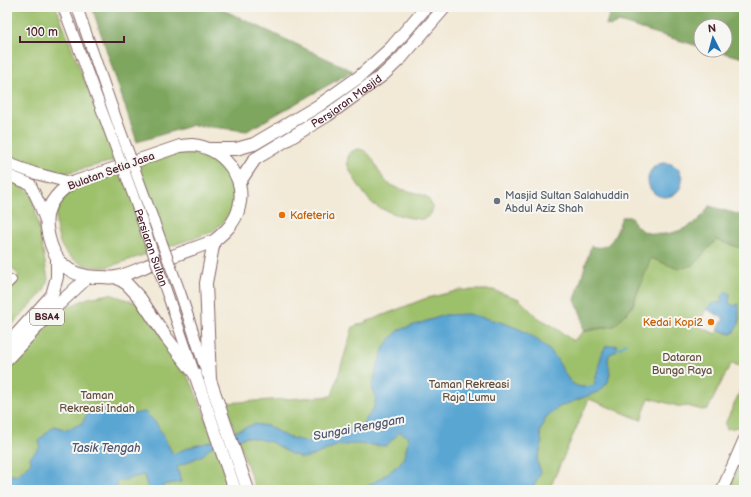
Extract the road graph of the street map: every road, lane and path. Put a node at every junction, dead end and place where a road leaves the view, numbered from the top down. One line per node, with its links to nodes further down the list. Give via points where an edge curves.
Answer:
1 (63, 7): 17 (street, Persiaran Sultan, bridge, via 136,202)
2 (77, 7): 18 (street, Persiaran Sultan, bridge)
3 (426, 7): 5 (main road, Persiaran Masjid, via 391,48 359,77 318,106 254,144 236,149)
4 (445, 7): 8 (main road, Persiaran Masjid, via 383,75 328,115 255,159)
5 (209, 149): 8 (main road, Bulatan Setia Jasa, via 223,158); 9 (main road, Bulatan Setia Jasa, via 200,146 180,146)
6 (7, 163): 9 (main road)
7 (7, 175): 10 (main road, via 30,184)
8 (239, 182): 11 (main road, Bulatan Setia Jasa, via 240,199 235,219)
9 (72, 183): 10 (main road, Bulatan Setia Jasa, via 56,194)
10 (45, 219): 12 (main road, Bulatan Setia Jasa, via 51,247)
11 (214, 241): 14 (main road, Bulatan Setia Jasa); 18 (main road, via 206,283)
12 (57, 258): 13 (main road, Bulatan Setia Jasa, via 74,272); 15 (main road, BSA4, via 57,277 52,294)
13 (88, 277): 14 (main road, Bulatan Setia Jasa); 16 (main road, BSA4)
14 (116, 277): 17 (main road, via 140,298)
15 (7, 345)
16 (7, 359)
17 (195, 374): 19 (main road, Persiaran Sultan)
18 (210, 380): 19 (main road, Persiaran Sultan)
19 (214, 411): 21 (main road, Persiaran Sultan); 22 (main road, Persiaran Sultan)
20 (744, 440): 23 (main road)
21 (235, 490)
22 (248, 490)
23 (722, 490)

